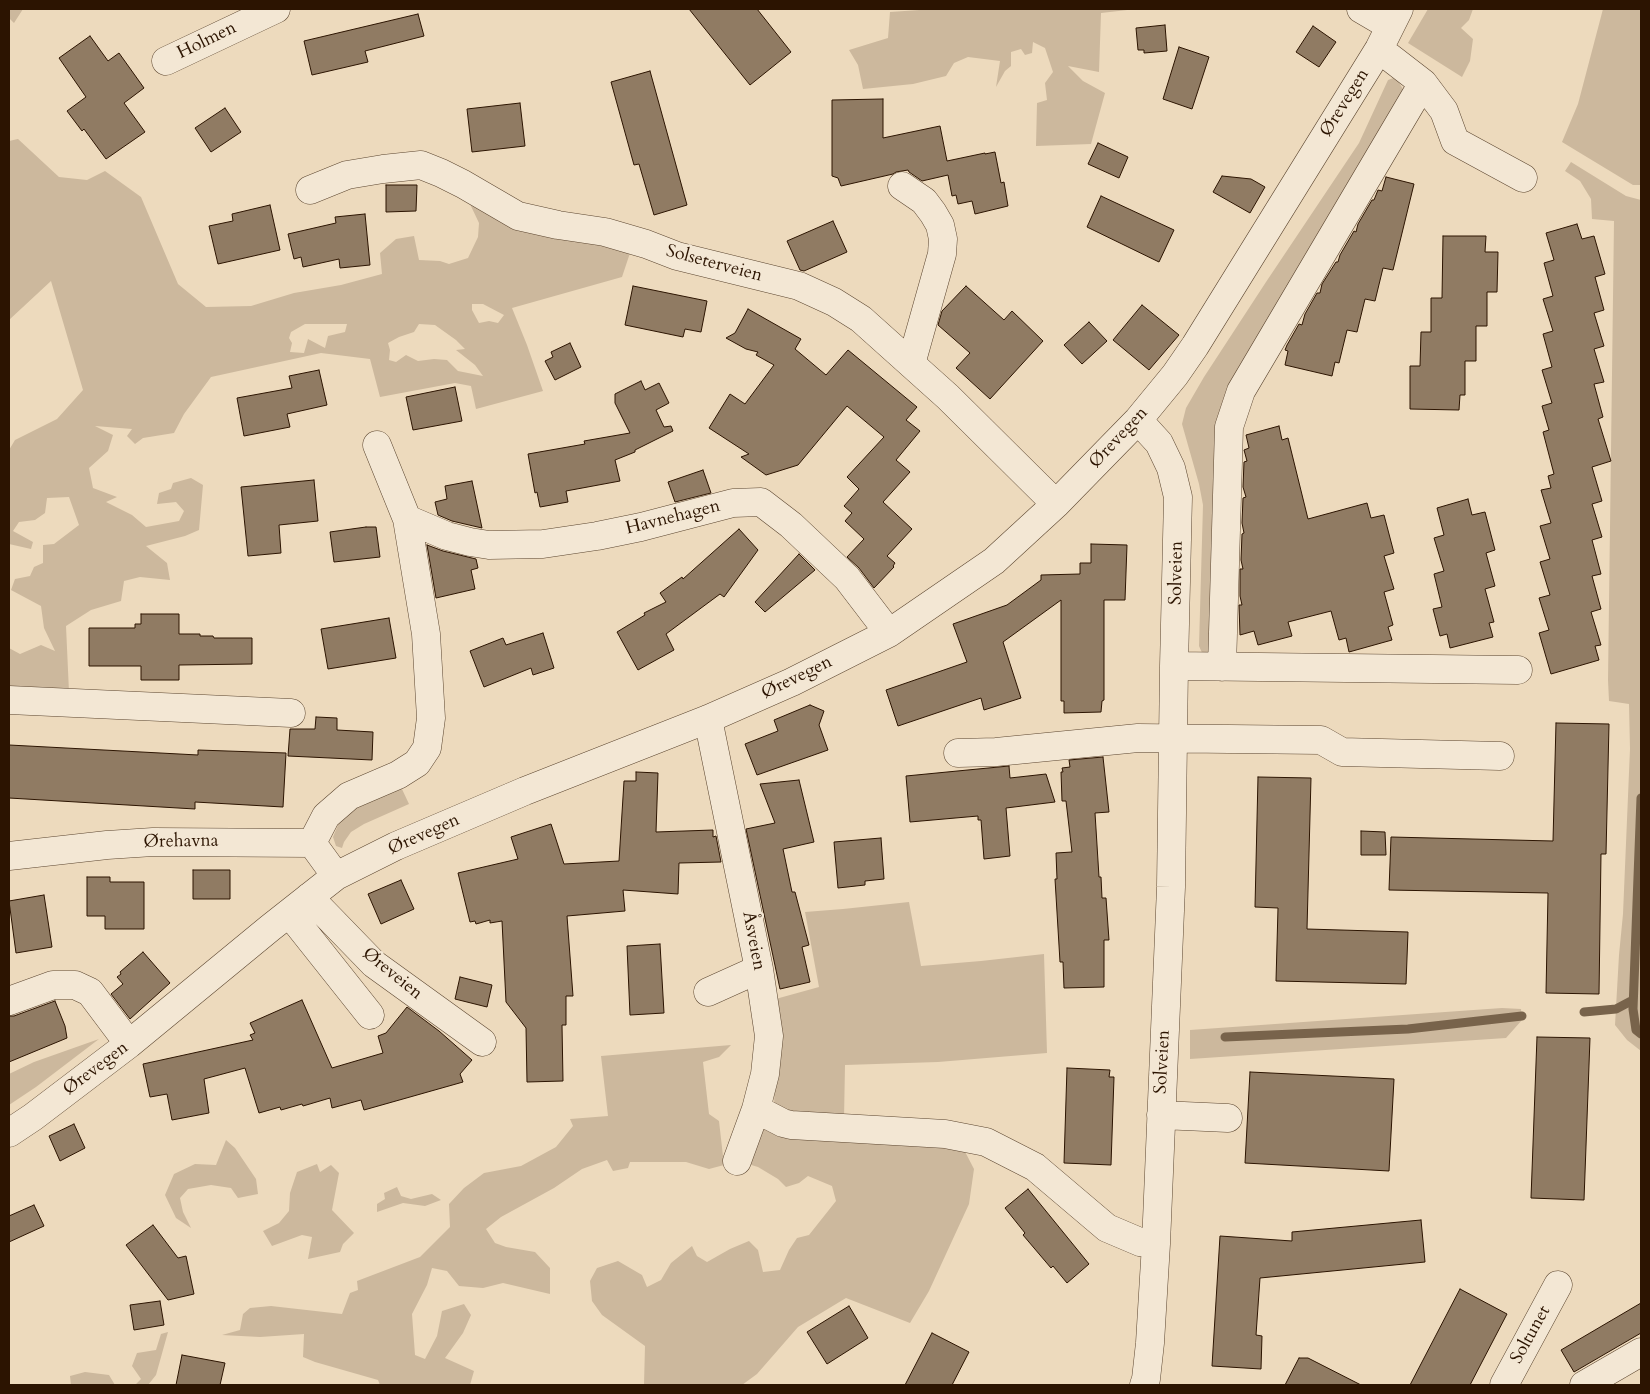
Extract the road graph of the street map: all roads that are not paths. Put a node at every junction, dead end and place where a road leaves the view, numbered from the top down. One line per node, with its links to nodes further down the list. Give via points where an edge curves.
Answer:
1 (276, 9): 4 (street, Holmen)
2 (1361, 9): 3 (street)
3 (1389, 28): 5 (street); 10 (street, Ørevegen, via 1195,346)
4 (166, 61)
5 (1423, 83): 6 (street, via 1444,110 1455,141); 16 (street, via 1241,391 1229,427)
6 (1523, 178)
7 (902, 186): 9 (street, via 924,201 940,225 943,239 942,254)
8 (310, 190): 9 (street, Solseterveien, via 347,175 420,165 456,180 518,216 605,232 677,256 799,286 861,319)
9 (911, 364): 12 (street, Solseterveien, via 948,396)
10 (1138, 420): 12 (street, Ørevegen); 15 (street, Solveien, via 1159,443 1171,468 1178,497)
11 (378, 445): 13 (street)
12 (1056, 504): 14 (street, Ørevegen, via 994,561)
13 (407, 519): 14 (street, Havnehagen, via 470,542 543,544 641,527 733,503 761,502 847,578); 24 (street, via 426,634 431,718 427,748 417,763 398,775 349,796 326,816)
14 (889, 633): 20 (street, Ørevegen, via 792,682)
15 (1174, 666): 16 (street); 21 (street, Solveien)
16 (1222, 667): 17 (street)
17 (1518, 670)
18 (9, 700): 19 (street)
19 (291, 713)
20 (708, 719): 26 (street, Ørevegen, via 396,846); 28 (street, Åsveien)
21 (1173, 739): 22 (street, via 1138,738); 23 (street, via 1321,740 1342,752); 35 (street, Solveien, via 1171,887)
22 (958, 753)
23 (1500, 756)
24 (312, 843): 25 (street, Ørehavna, via 153,842); 26 (street)
25 (9, 856)
26 (336, 876): 27 (street, Ørevegen)
27 (299, 905): 31 (street); 32 (street, Øreveien); 33 (street, Ørevegen)
28 (759, 969): 29 (street); 34 (street, Åsveien, via 768,1036 765,1074)
29 (708, 992)
30 (9, 1002): 33 (street, via 53,985 75,985 90,992)
31 (370, 1015)
32 (482, 1042)
33 (129, 1044): 37 (street, Ørevegen)
34 (756, 1109): 38 (street, Åsveien); 39 (street, via 791,1125 945,1134 986,1142 1036,1166 1107,1228 1140,1242)
35 (1161, 1115): 36 (street); 39 (street, Solveien)
36 (1228, 1118)
37 (9, 1133)
38 (737, 1161)
39 (1156, 1244): 42 (street, Solveien, via 1150,1343)
40 (1558, 1285): 43 (street, Soltunet)
41 (1641, 1352): 44 (street)
42 (1153, 1383)
43 (1504, 1385)
44 (1584, 1385)

